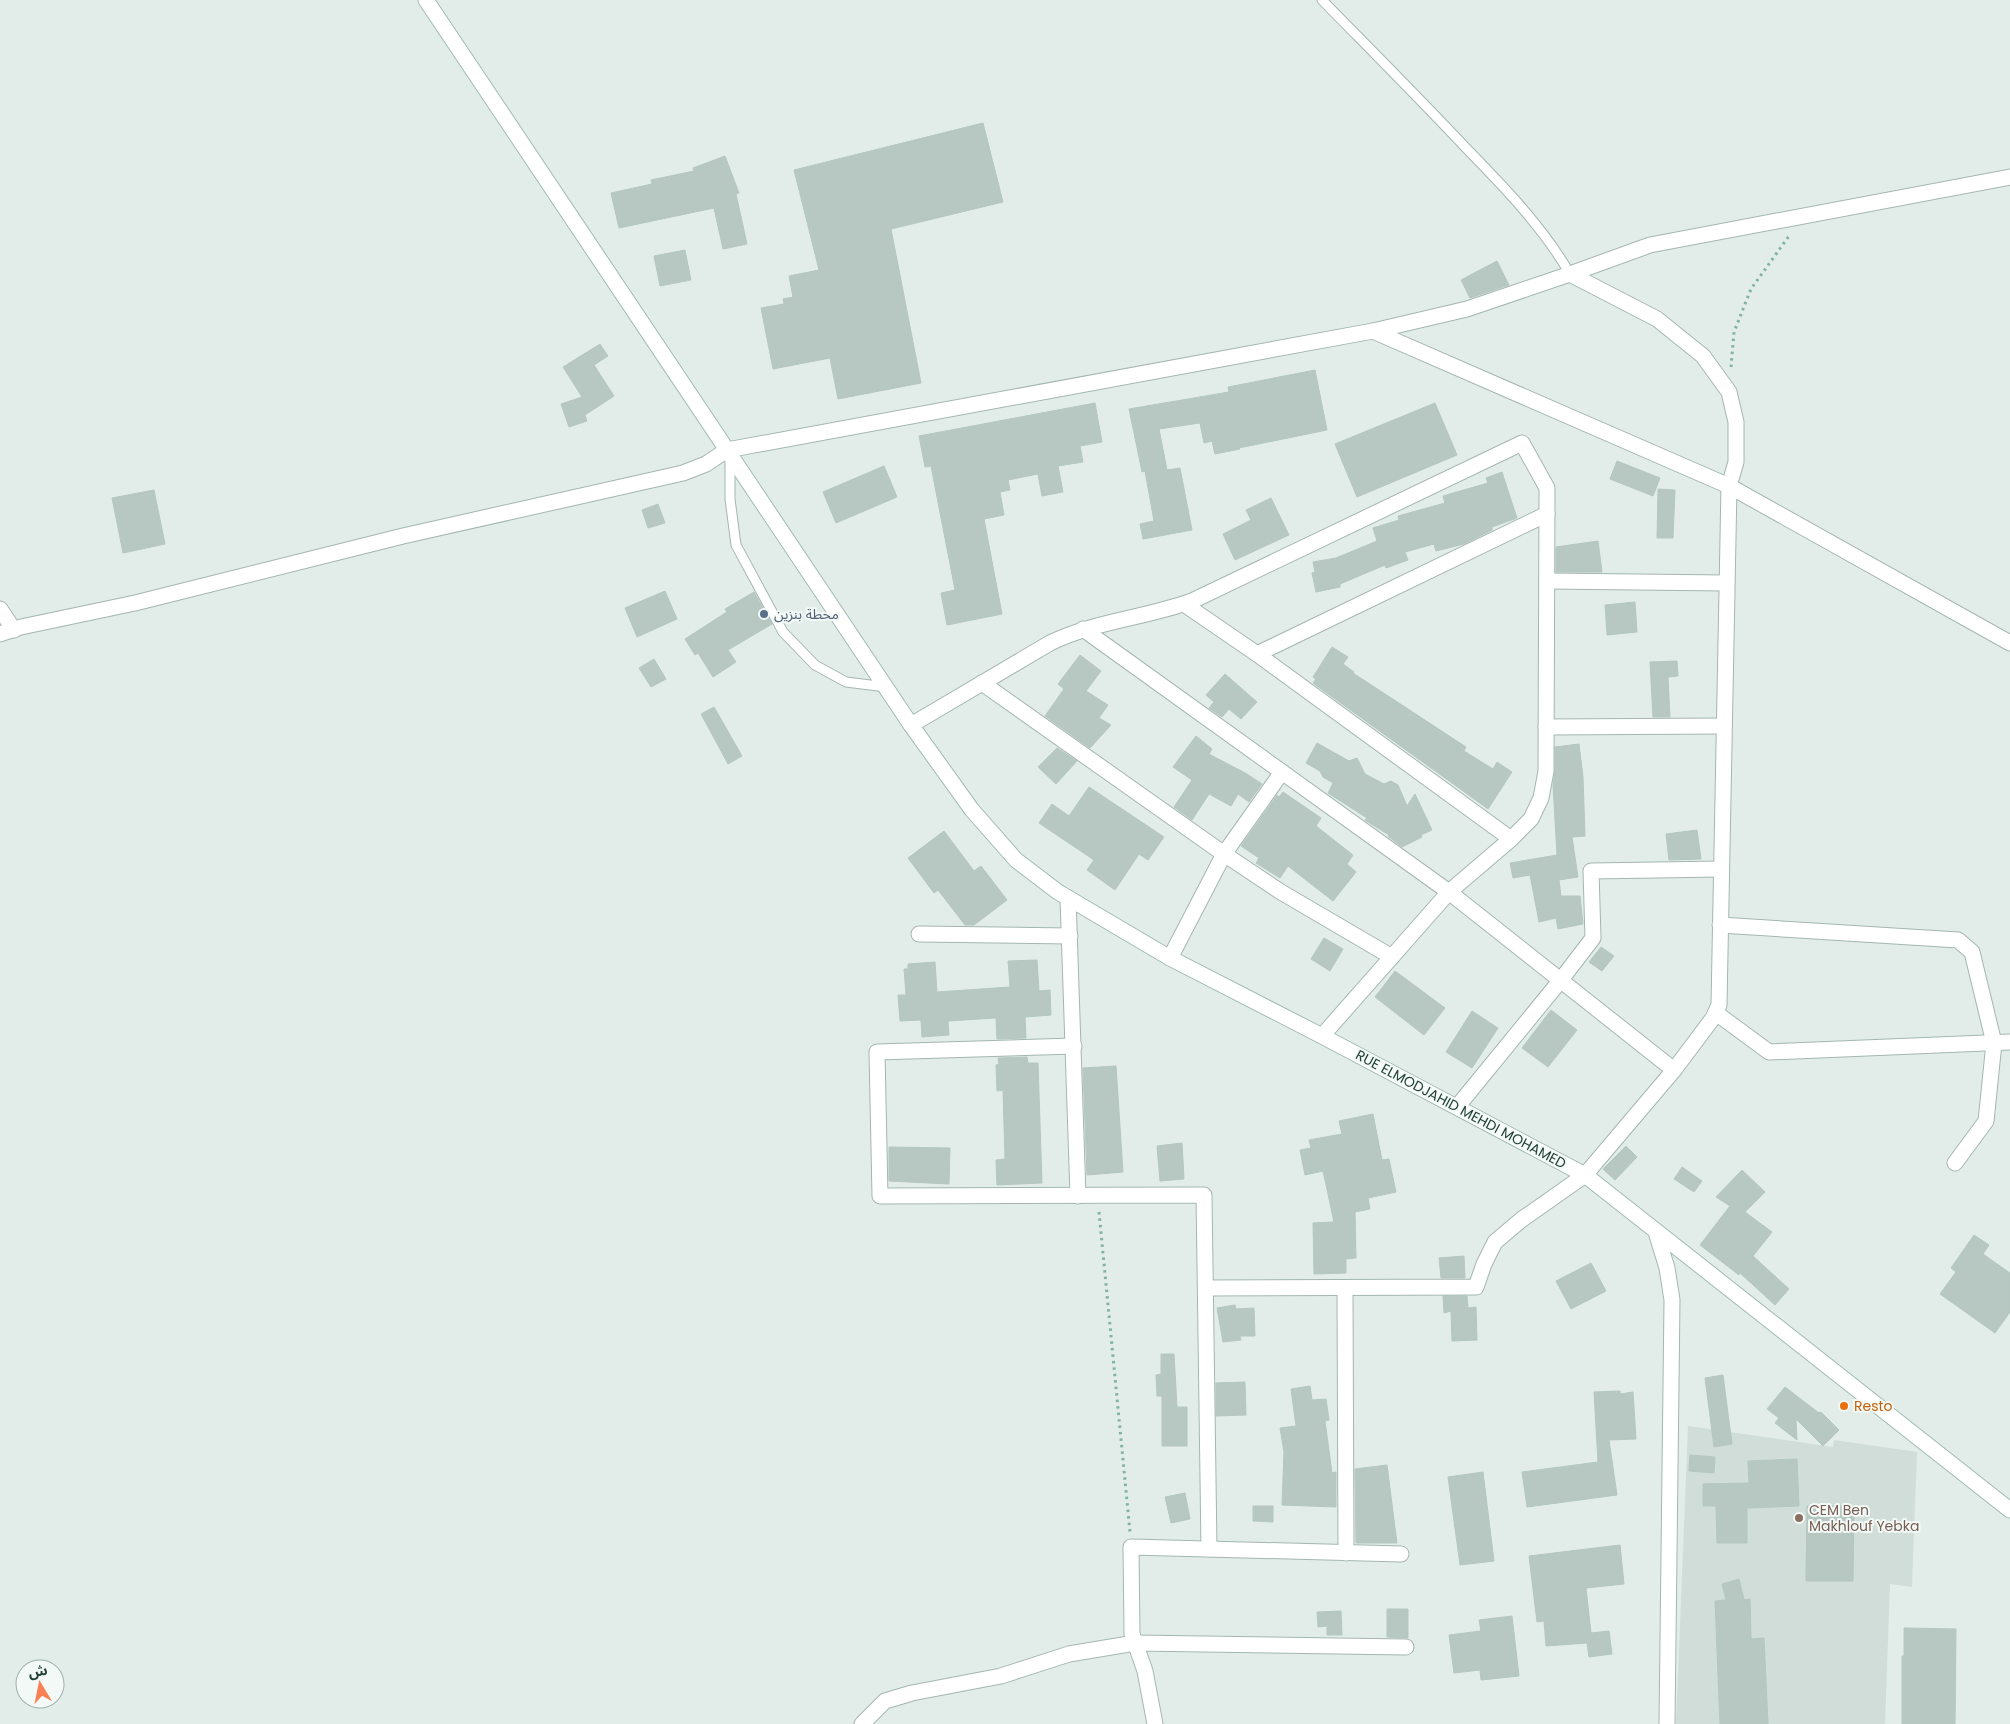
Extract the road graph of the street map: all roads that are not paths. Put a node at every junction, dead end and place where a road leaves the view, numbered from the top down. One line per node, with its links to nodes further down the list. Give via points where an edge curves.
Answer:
1 (426, 0): 6 (street, RUE ELMODJAHID MEHDI MOHAMED)
2 (1322, 0): 4 (lane, via 1513,197 1557,251)
3 (2010, 177): 4 (street, via 1650,245)
4 (1570, 274): 5 (street, via 1467,309); 7 (street, via 1657,319 1703,356 1729,392 1736,422 1736,462)
5 (1373, 331): 6 (street); 7 (street)
6 (729, 452): 14 (street, via 684,473 403,536); 18 (street, RUE ELMODJAHID MEHDI MOHAMED); 18 (lane, via 730,499 736,545 783,632 815,665 846,682)
7 (1729, 486): 10 (street); 15 (street)
8 (1547, 514): 9 (street); 11 (street, via 1547,488 1522,443); 16 (street)
9 (1547, 581): 10 (street); 21 (street)
10 (1727, 583): 20 (street)
11 (1184, 604): 13 (street); 16 (street)
12 (0, 609): 14 (street)
13 (1083, 629): 17 (street, via 1050,643); 22 (street)
14 (7, 632)
15 (2010, 643)
16 (1257, 654): 23 (street)
17 (982, 683): 19 (street); 24 (street)
18 (886, 687): 19 (street, RUE ELMODJAHID MEHDI MOHAMED)
19 (911, 725): 27 (street, RUE ELMODJAHID MEHDI MOHAMED, via 972,810 1016,860)
20 (1724, 726): 21 (street); 25 (street)
21 (1546, 727): 23 (street, via 1546,771 1541,798 1531,819)
22 (1282, 772): 24 (street); 26 (street)
23 (1512, 839): 26 (street)
24 (1224, 854): 31 (street, via 1281,892); 32 (street)
25 (1721, 869): 28 (street); 33 (street, via 1592,871 1592,938)
26 (1449, 892): 31 (street); 33 (street)
27 (1068, 898): 30 (street); 32 (street, RUE ELMODJAHID MEHDI MOHAMED)
28 (1720, 925): 34 (street, via 1719,1005); 36 (street, via 1958,940 1972,952)
29 (919, 934): 30 (street)
30 (1070, 936): 38 (street)
31 (1392, 957): 35 (street)
32 (1170, 958): 35 (street, RUE ELMODJAHID MEHDI MOHAMED)
33 (1560, 981): 39 (street); 40 (street)
34 (1716, 1013): 36 (street, via 1769,1052); 39 (street)
35 (1322, 1036): 40 (street, RUE ELMODJAHID MEHDI MOHAMED)
36 (1994, 1042): 37 (street); 41 (street, via 1986,1121)
37 (2010, 1042)
38 (1074, 1046): 43 (street); 43 (street, via 878,1052 880,1196)
39 (1674, 1070): 42 (street)
40 (1458, 1107): 42 (street, RUE ELMODJAHID MEHDI MOHAMED)
41 (1955, 1163)
42 (1585, 1175): 44 (street, RUE ELMODJAHID MEHDI MOHAMED); 46 (street, via 1495,1242 1476,1287)
43 (1078, 1196): 45 (street, via 1204,1195)
44 (1656, 1232): 47 (street, RUE ELMODJAHID MEHDI MOHAMED); 55 (street, via 1672,1300)
45 (1206, 1288): 46 (street); 48 (street)
46 (1345, 1288): 49 (street)
47 (2010, 1510)
48 (1209, 1549): 49 (street); 51 (street, via 1131,1547 1132,1634)
49 (1346, 1553): 50 (street)
50 (1401, 1554)
51 (1135, 1643): 52 (street); 53 (street, via 1069,1654 1001,1676 912,1693 886,1701); 54 (street, via 1145,1672)
52 (1406, 1648)
53 (862, 1724)
54 (1155, 1724)
55 (1667, 1724)

